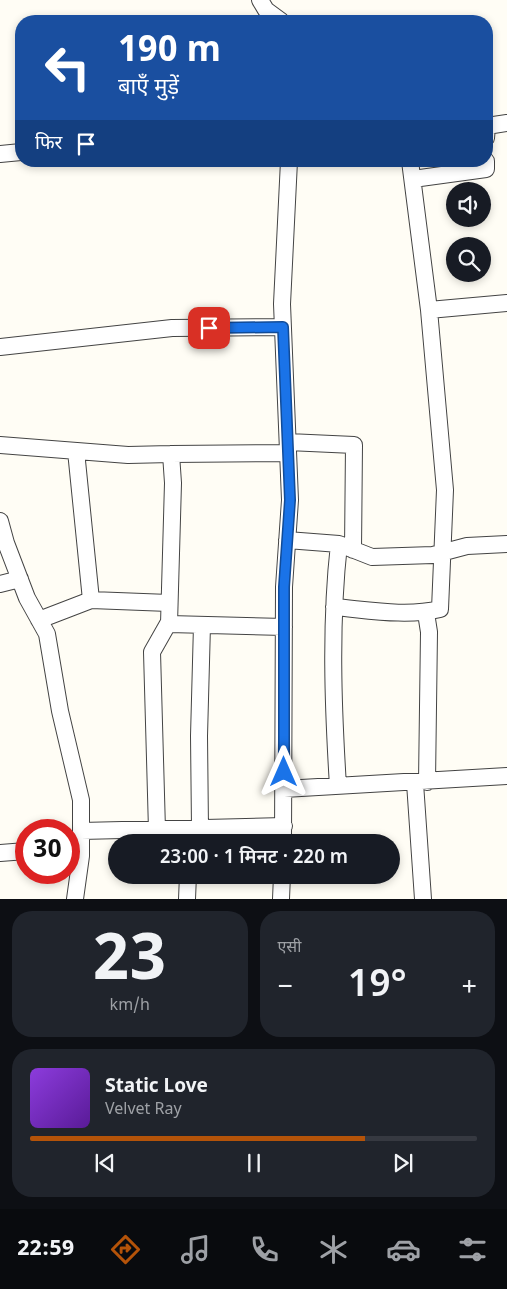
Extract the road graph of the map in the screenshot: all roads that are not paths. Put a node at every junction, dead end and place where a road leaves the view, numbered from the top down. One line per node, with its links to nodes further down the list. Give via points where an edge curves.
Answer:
1 (260, 0): 2 (street)
2 (273, 15)
3 (507, 123): 4 (street)
4 (493, 125)
5 (15, 153): 6 (street)
6 (0, 154)
7 (289, 167): 13 (street)
8 (411, 167): 10 (street)
9 (486, 167): 10 (street)
10 (413, 179): 12 (street)
11 (507, 303): 12 (street)
12 (429, 310): 23 (street, via 445,490)
13 (283, 327): 14 (street, via 172,328); 16 (street)
14 (0, 347)
15 (0, 445): 17 (street)
16 (288, 448): 18 (street); 20 (street); 22 (street, via 354,445)
17 (76, 451): 18 (street); 26 (street)
18 (171, 454): 27 (street)
19 (0, 521): 24 (street)
20 (288, 540): 22 (street); 33 (street)
21 (507, 544): 23 (street, via 467,546)
22 (346, 547): 23 (street, via 372,557); 28 (street)
23 (443, 553): 29 (street, via 440,609)
24 (20, 580): 25 (street); 30 (street)
25 (0, 584)
26 (91, 600): 27 (street); 30 (street)
27 (169, 603): 31 (street)
28 (334, 607): 29 (street); 36 (street, via 334,724)
29 (426, 613): 35 (street, via 428,632)
30 (39, 620): 38 (street, via 47,634 60,711 81,800)
31 (169, 622): 32 (street); 40 (street, via 152,652)
32 (202, 625): 33 (street); 41 (street)
33 (284, 628): 37 (street)
34 (507, 776): 35 (street)
35 (421, 782): 36 (street); 52 (street)
36 (338, 786): 37 (street)
37 (284, 789): 39 (street)
38 (79, 819)
39 (284, 826): 41 (street); 42 (street)
40 (157, 830): 41 (street); 43 (street)
41 (193, 833)
42 (284, 834)
43 (80, 842)
44 (15, 852): 45 (street)
45 (0, 853)
46 (76, 884): 49 (street)
47 (188, 884): 50 (street)
48 (282, 884): 51 (street)
49 (75, 899)
50 (187, 899)
51 (281, 899)
52 (423, 899)

